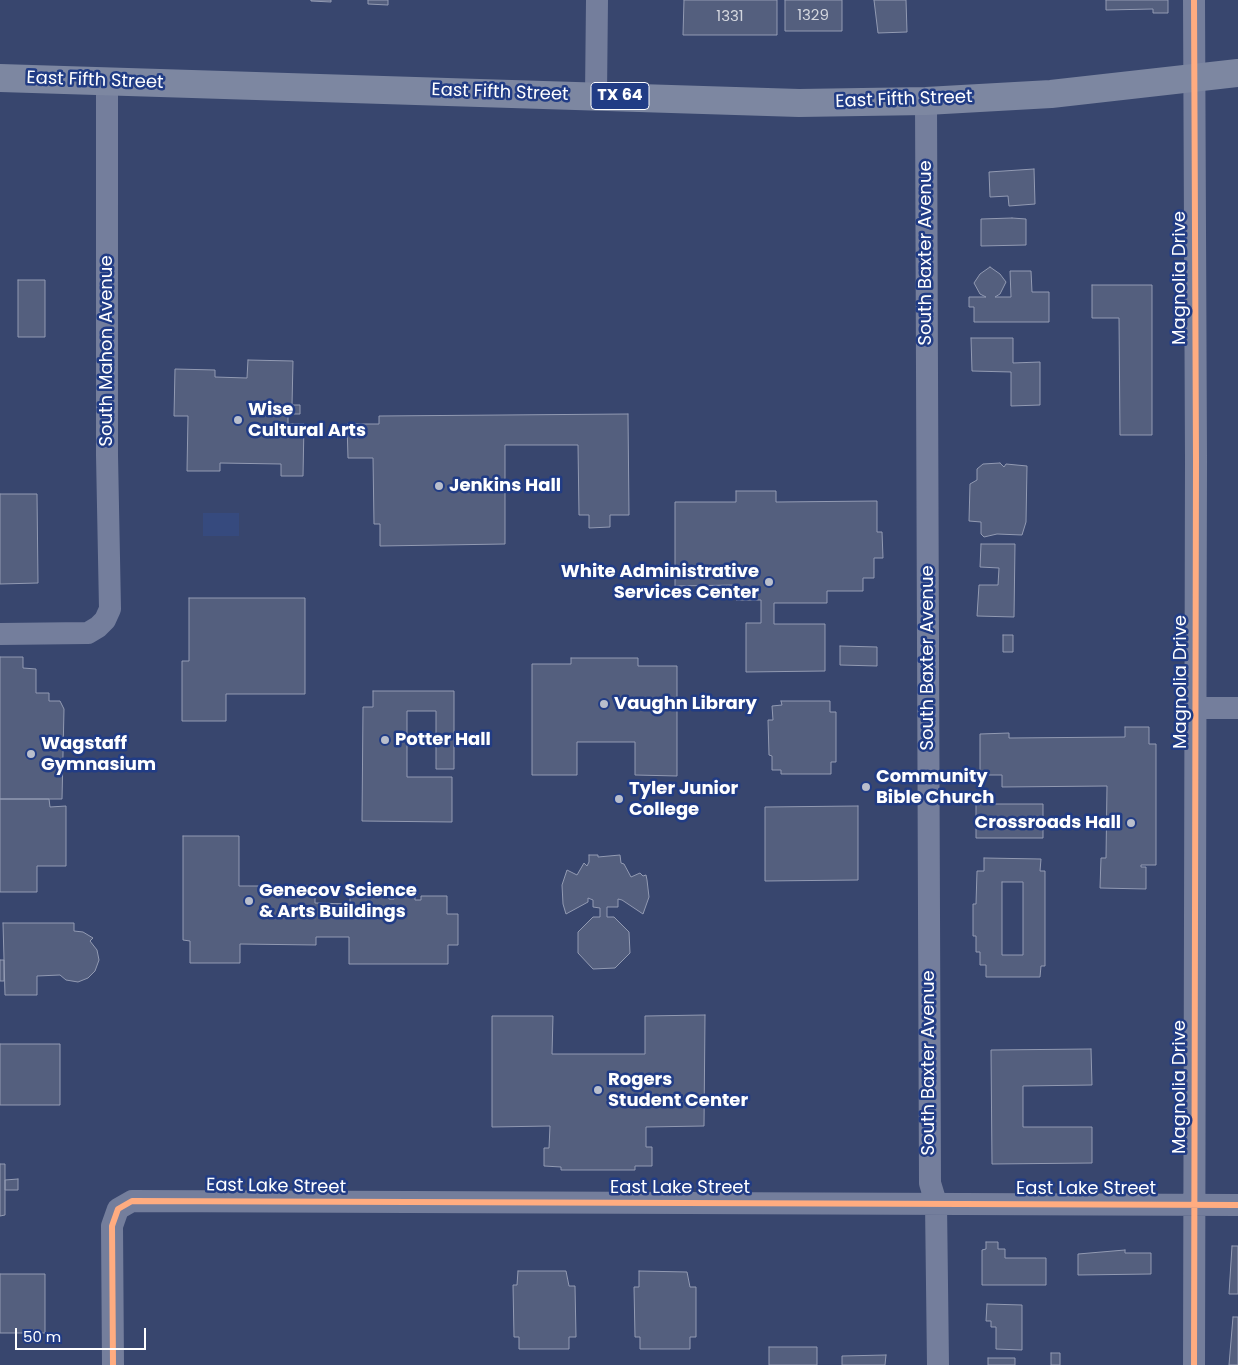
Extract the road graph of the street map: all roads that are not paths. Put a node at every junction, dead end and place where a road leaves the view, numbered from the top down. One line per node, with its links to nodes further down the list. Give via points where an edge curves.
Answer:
1 (596, 0): 7 (street)
2 (1194, 0): 5 (street, Magnolia Drive)
3 (1238, 73): 5 (main road, East Fifth Street / TX 64)
4 (0, 78): 6 (main road, East Fifth Street / TX 64)
5 (1194, 79): 8 (main road, East Fifth Street / TX 64, via 1051,94); 10 (street, Magnolia Drive)
6 (107, 81): 7 (main road, East Fifth Street / TX 64); 9 (street, South Mahon Avenue, via 110,603 105,620 93,631 81,634)
7 (596, 95): 8 (main road, East Fifth Street / TX 64, via 773,102)
8 (926, 101): 12 (street, South Baxter Avenue, via 930,1183)
9 (0, 634)
10 (1196, 708): 11 (street); 13 (street, Magnolia Drive)
11 (1238, 708)
12 (936, 1202): 13 (street, East Lake Street); 15 (street, East Lake Street, via 132,1201 116,1213 112,1226); 16 (street, South Baxter Avenue)
13 (1194, 1205): 14 (street, East Lake Street); 17 (street, Magnolia Drive)
14 (1238, 1205)
15 (113, 1365)
16 (938, 1365)
17 (1194, 1365)

